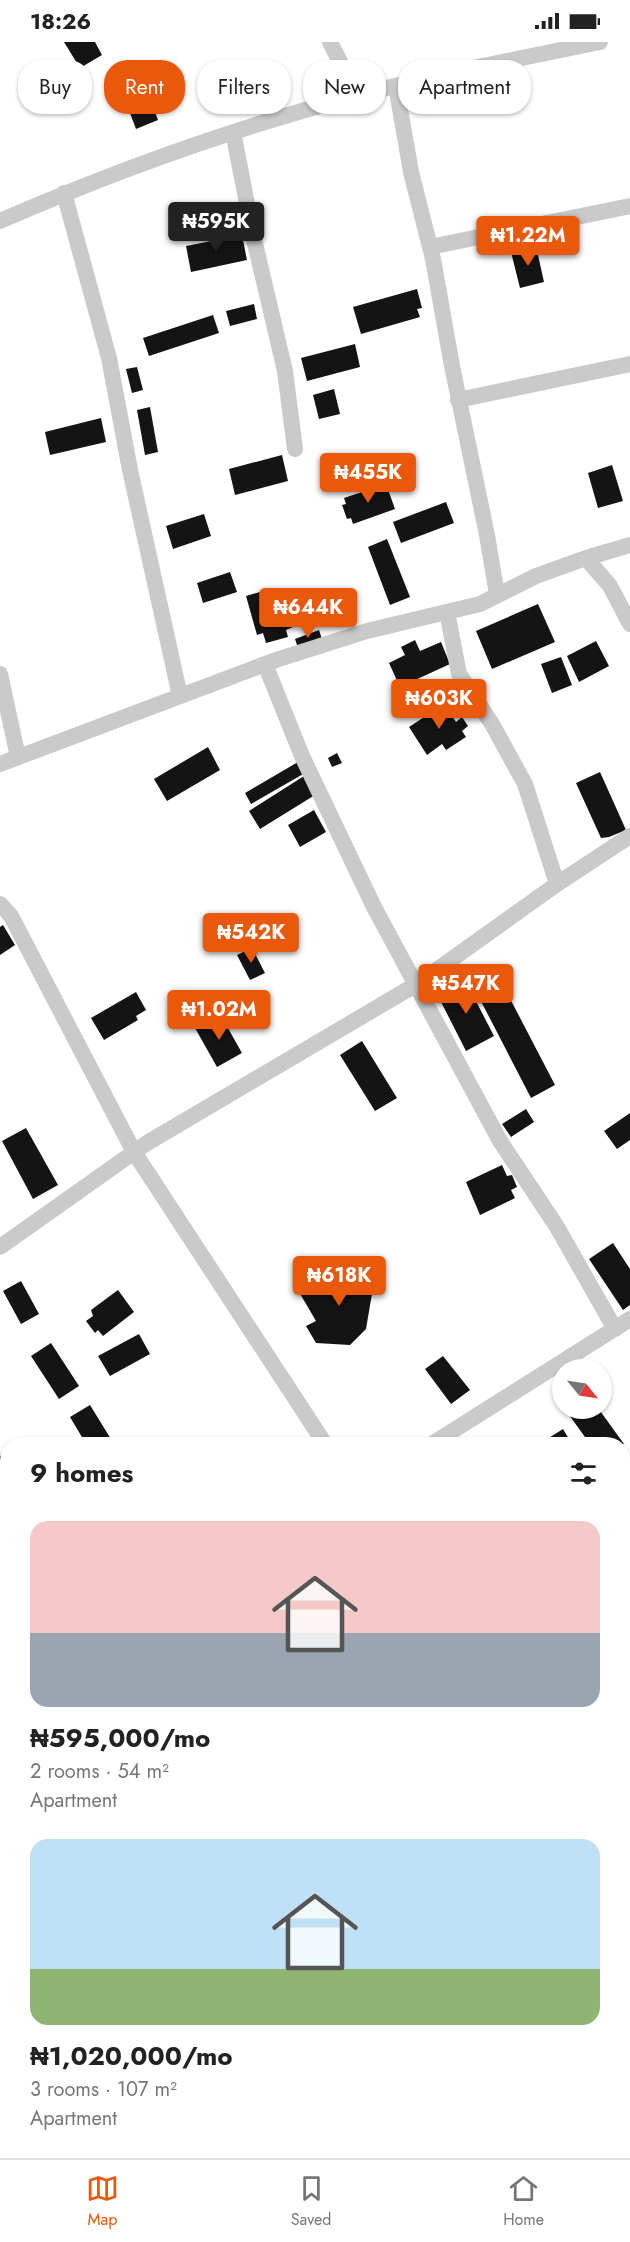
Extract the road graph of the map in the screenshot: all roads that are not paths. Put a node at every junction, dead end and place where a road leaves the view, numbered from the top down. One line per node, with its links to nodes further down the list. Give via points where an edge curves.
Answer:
1 (330, 42): 3 (street)
2 (600, 42): 4 (street)
3 (339, 60)
4 (396, 87): 5 (street); 11 (street)
5 (386, 89)
6 (303, 111): 7 (street)
7 (233, 132): 8 (street); 14 (street, via 285,371)
8 (64, 193): 10 (street); 22 (street, via 109,358)
9 (630, 206): 11 (street)
10 (0, 221)
11 (430, 247): 13 (street)
12 (630, 364): 13 (street)
13 (458, 400): 17 (street)
14 (295, 449)
15 (630, 545): 16 (street)
16 (586, 558): 17 (street); 19 (street, via 610,585)
17 (497, 595): 18 (street, via 480,604)
18 (447, 612): 20 (street, via 367,631); 26 (street, via 459,674 525,784)
19 (630, 624)
20 (265, 664): 22 (street); 28 (street, via 307,767 374,907)
21 (0, 674): 23 (street)
22 (180, 696): 23 (street)
23 (18, 757): 24 (street)
24 (0, 764)
25 (630, 836): 26 (street)
26 (557, 884): 28 (street)
27 (0, 904): 29 (street, via 11,916)
28 (417, 984): 29 (street); 32 (street, via 500,1141 557,1227)
29 (134, 1152): 30 (street); 33 (street)
30 (0, 1247)
31 (630, 1319): 32 (street)
32 (615, 1329): 34 (street)
33 (320, 1437)
34 (443, 1437)

